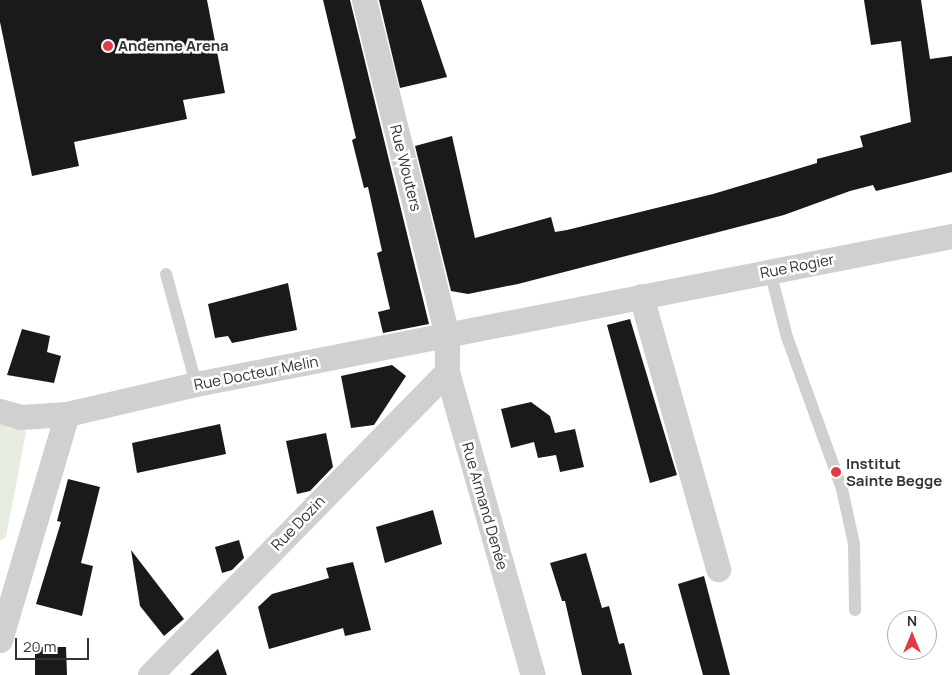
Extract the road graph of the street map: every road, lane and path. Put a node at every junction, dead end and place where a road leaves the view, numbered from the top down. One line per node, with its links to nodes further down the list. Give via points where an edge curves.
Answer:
1 (364, 0): 6 (street, Rue Wouters)
2 (952, 236): 3 (street, Rue Rogier)
3 (770, 271): 5 (street, Rue Rogier); 13 (lane, via 786,337 842,489 854,544)
4 (166, 274): 8 (lane)
5 (641, 296): 6 (street, Rue Rogier); 12 (street)
6 (447, 336): 7 (street, Rue Armand Denée); 8 (street, Rue Docteur Melin)
7 (447, 372): 15 (street, Rue Dozin); 16 (street, Rue Armand Denée)
8 (196, 384): 10 (street, Rue Docteur Melin)
9 (0, 411): 10 (street, Rue Docteur Melin, via 21,417)
10 (66, 414): 11 (street)
11 (11, 565): 14 (street)
12 (718, 569)
13 (854, 610)
14 (0, 640)
15 (150, 675)
16 (533, 675)

